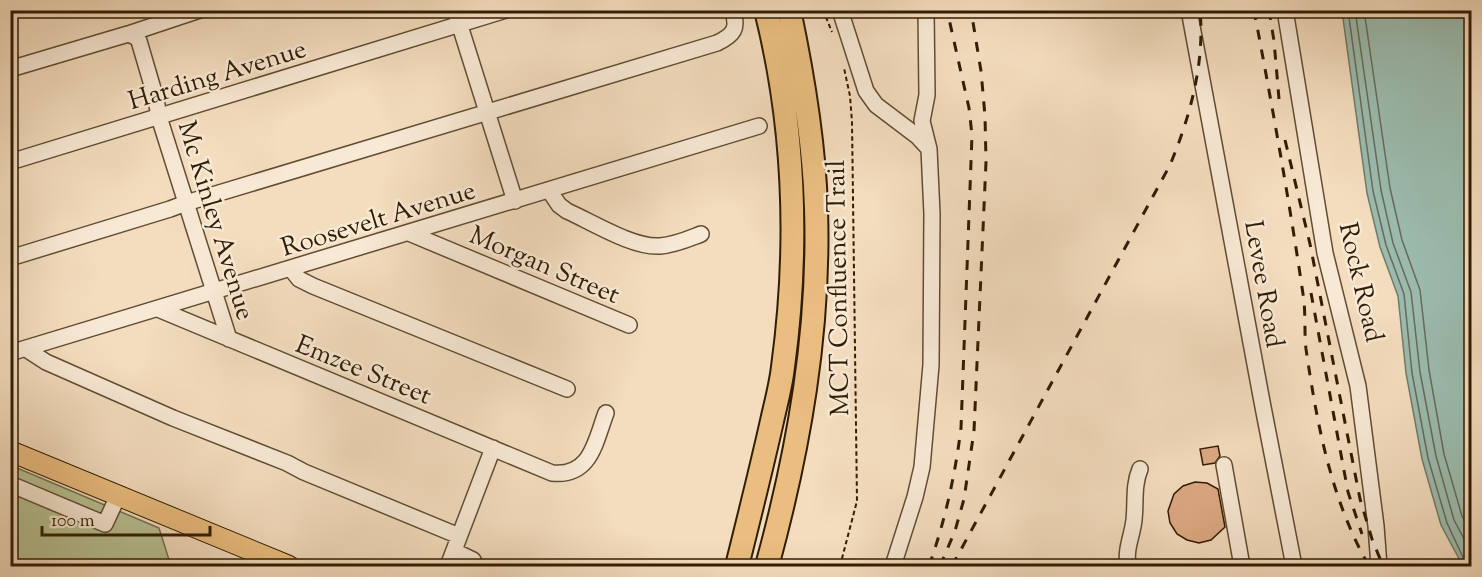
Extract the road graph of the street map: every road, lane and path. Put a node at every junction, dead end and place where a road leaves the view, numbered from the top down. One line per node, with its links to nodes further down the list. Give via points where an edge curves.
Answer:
1 (200, 10): 12 (street)
2 (506, 10): 11 (street, Harding Avenue)
3 (732, 10): 16 (street, via 734,30 717,43)
4 (766, 10): 46 (highway, via 786,124 792,276 783,370)
5 (789, 10): 47 (highway, via 813,161 815,300 806,390)
6 (823, 10): 13 (path)
7 (840, 10): 19 (street, via 866,91 876,105)
8 (926, 10): 19 (street, via 927,95 922,121)
9 (1189, 10): 52 (street, Levee Road)
10 (1285, 10): 53 (street, Rock Road, via 1325,253 1358,386)
11 (457, 18): 16 (street); 17 (street, Harding Avenue)
12 (128, 34): 15 (street); 17 (street, Mc Kinley Avenue, via 139,41)
13 (834, 35)
14 (842, 62): 48 (path, MCT Confluence Trail, via 852,122 858,433 857,501)
15 (10, 69)
16 (487, 113): 22 (street); 23 (street)
17 (159, 117): 20 (street, Harding Avenue); 23 (street, Mc Kinley Avenue)
18 (759, 126): 21 (street, Roosevelt Avenue)
19 (929, 149): 49 (street, via 930,376 922,467)
20 (10, 162)
21 (549, 190): 22 (street, Roosevelt Avenue); 25 (street, via 567,211 642,244 659,247)
22 (515, 201): 24 (street, Roosevelt Avenue)
23 (186, 203): 26 (street); 28 (street, Mc Kinley Avenue)
24 (409, 233): 27 (street, Roosevelt Avenue); 30 (street, Morgan Street)
25 (701, 234)
26 (10, 258)
27 (291, 269): 28 (street, Roosevelt Avenue); 34 (street, via 299,279 313,286)
28 (214, 293): 29 (street, Roosevelt Avenue); 31 (street, Mc Kinley Avenue)
29 (158, 309): 31 (street, Emzee Street); 32 (street, Roosevelt Avenue)
30 (629, 325)
31 (229, 339): 36 (street, Emzee Street)
32 (26, 349): 33 (street, Roosevelt Avenue); 42 (street, via 46,362 172,418 287,463)
33 (10, 353)
34 (567, 389)
35 (606, 413): 36 (street, Emzee Street, via 590,457 576,470 563,475)
36 (493, 448): 42 (street)
37 (10, 451): 41 (main road)
38 (1224, 465): 51 (street)
39 (1140, 469): 50 (street, via 1128,540)
40 (10, 484): 41 (street, via 105,524)
41 (117, 496): 43 (main road)
42 (456, 544): 44 (street); 45 (street)
43 (289, 567)
44 (448, 567)
45 (476, 567)
46 (736, 567)
47 (767, 567)
48 (840, 567)
49 (893, 567)
50 (1128, 567)
51 (1242, 567)
52 (1294, 567)
53 (1379, 567)

